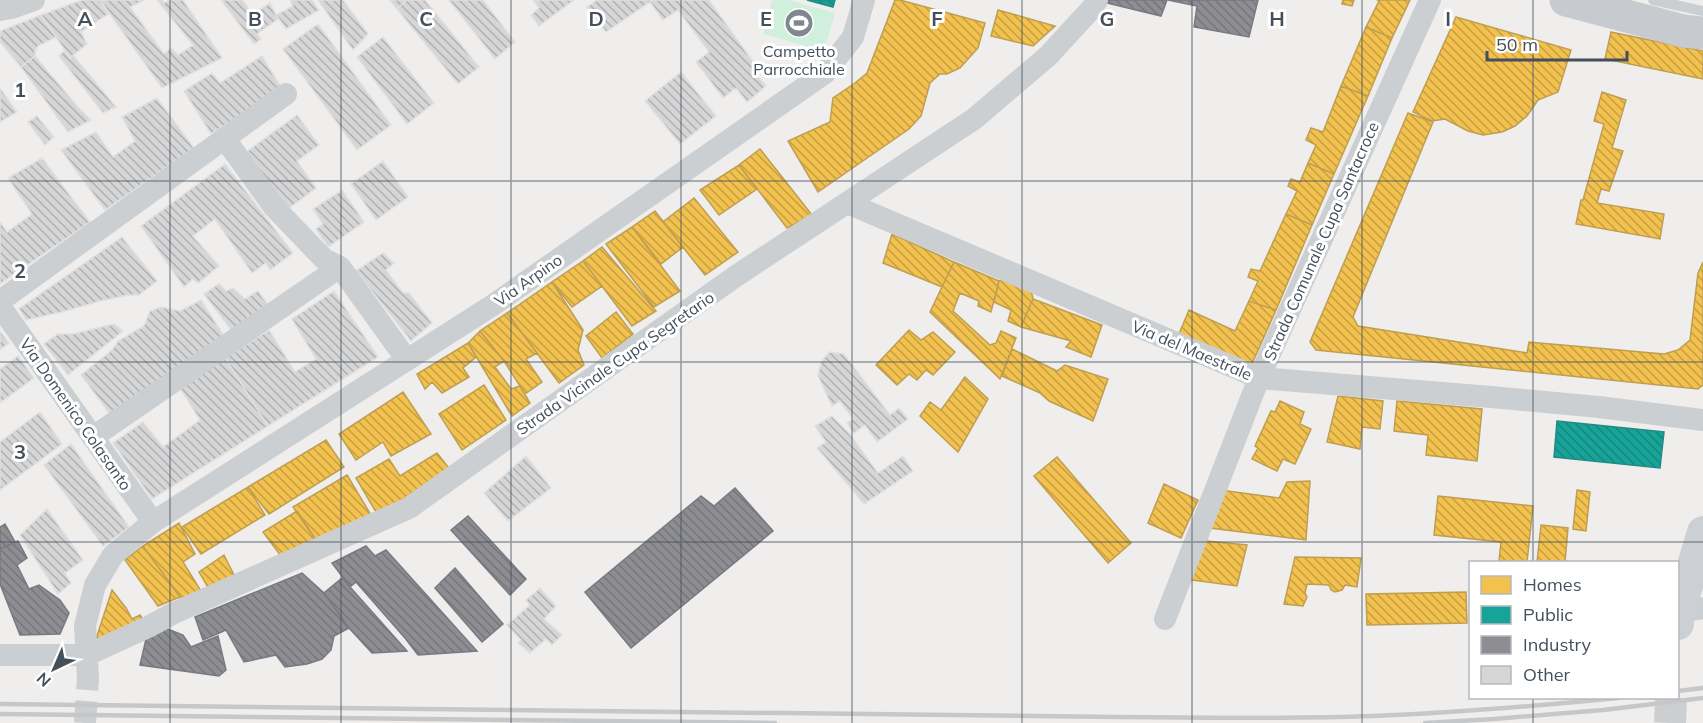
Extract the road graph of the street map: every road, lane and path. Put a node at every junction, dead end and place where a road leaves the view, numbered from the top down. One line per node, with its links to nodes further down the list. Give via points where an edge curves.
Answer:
1 (34, 0): 7 (street)
2 (864, 0): 15 (street, Via Arpino, via 853,37 825,73 493,305)
3 (1096, 0): 12 (street, Strada Vicinale Cupa Segretario, via 1048,56 974,119)
4 (1430, 0): 16 (street, Strada Comunale Cupa Santacroce)
5 (1566, 0): 9 (main road)
6 (1653, 0): 8 (lane)
7 (0, 10)
8 (1703, 11)
9 (1703, 33)
10 (286, 94): 11 (street)
11 (225, 139): 13 (street, via 274,207 324,259); 14 (street)
12 (847, 203): 16 (street, Via del Maestrale); 24 (street, Strada Vicinale Cupa Segretario, via 736,276 409,508)
13 (340, 267): 15 (street); 18 (street)
14 (0, 304): 18 (street, Via Domenico Colasanto)
15 (407, 360): 19 (street, Via Arpino)
16 (1259, 378): 17 (street, Via del Maestrale, via 1599,407); 22 (street, Strada Comunale Cupa Santacroce)
17 (1703, 420)
18 (93, 437): 19 (street, Via Domenico Colasanto)
19 (153, 522): 24 (street, Via Arpino, via 113,555 95,585 85,626)
20 (1703, 532): 21 (street)
21 (1687, 615)
22 (1165, 619)
23 (0, 655): 24 (street)
24 (87, 655): 25 (street, Via Arpino)
25 (88, 678)

